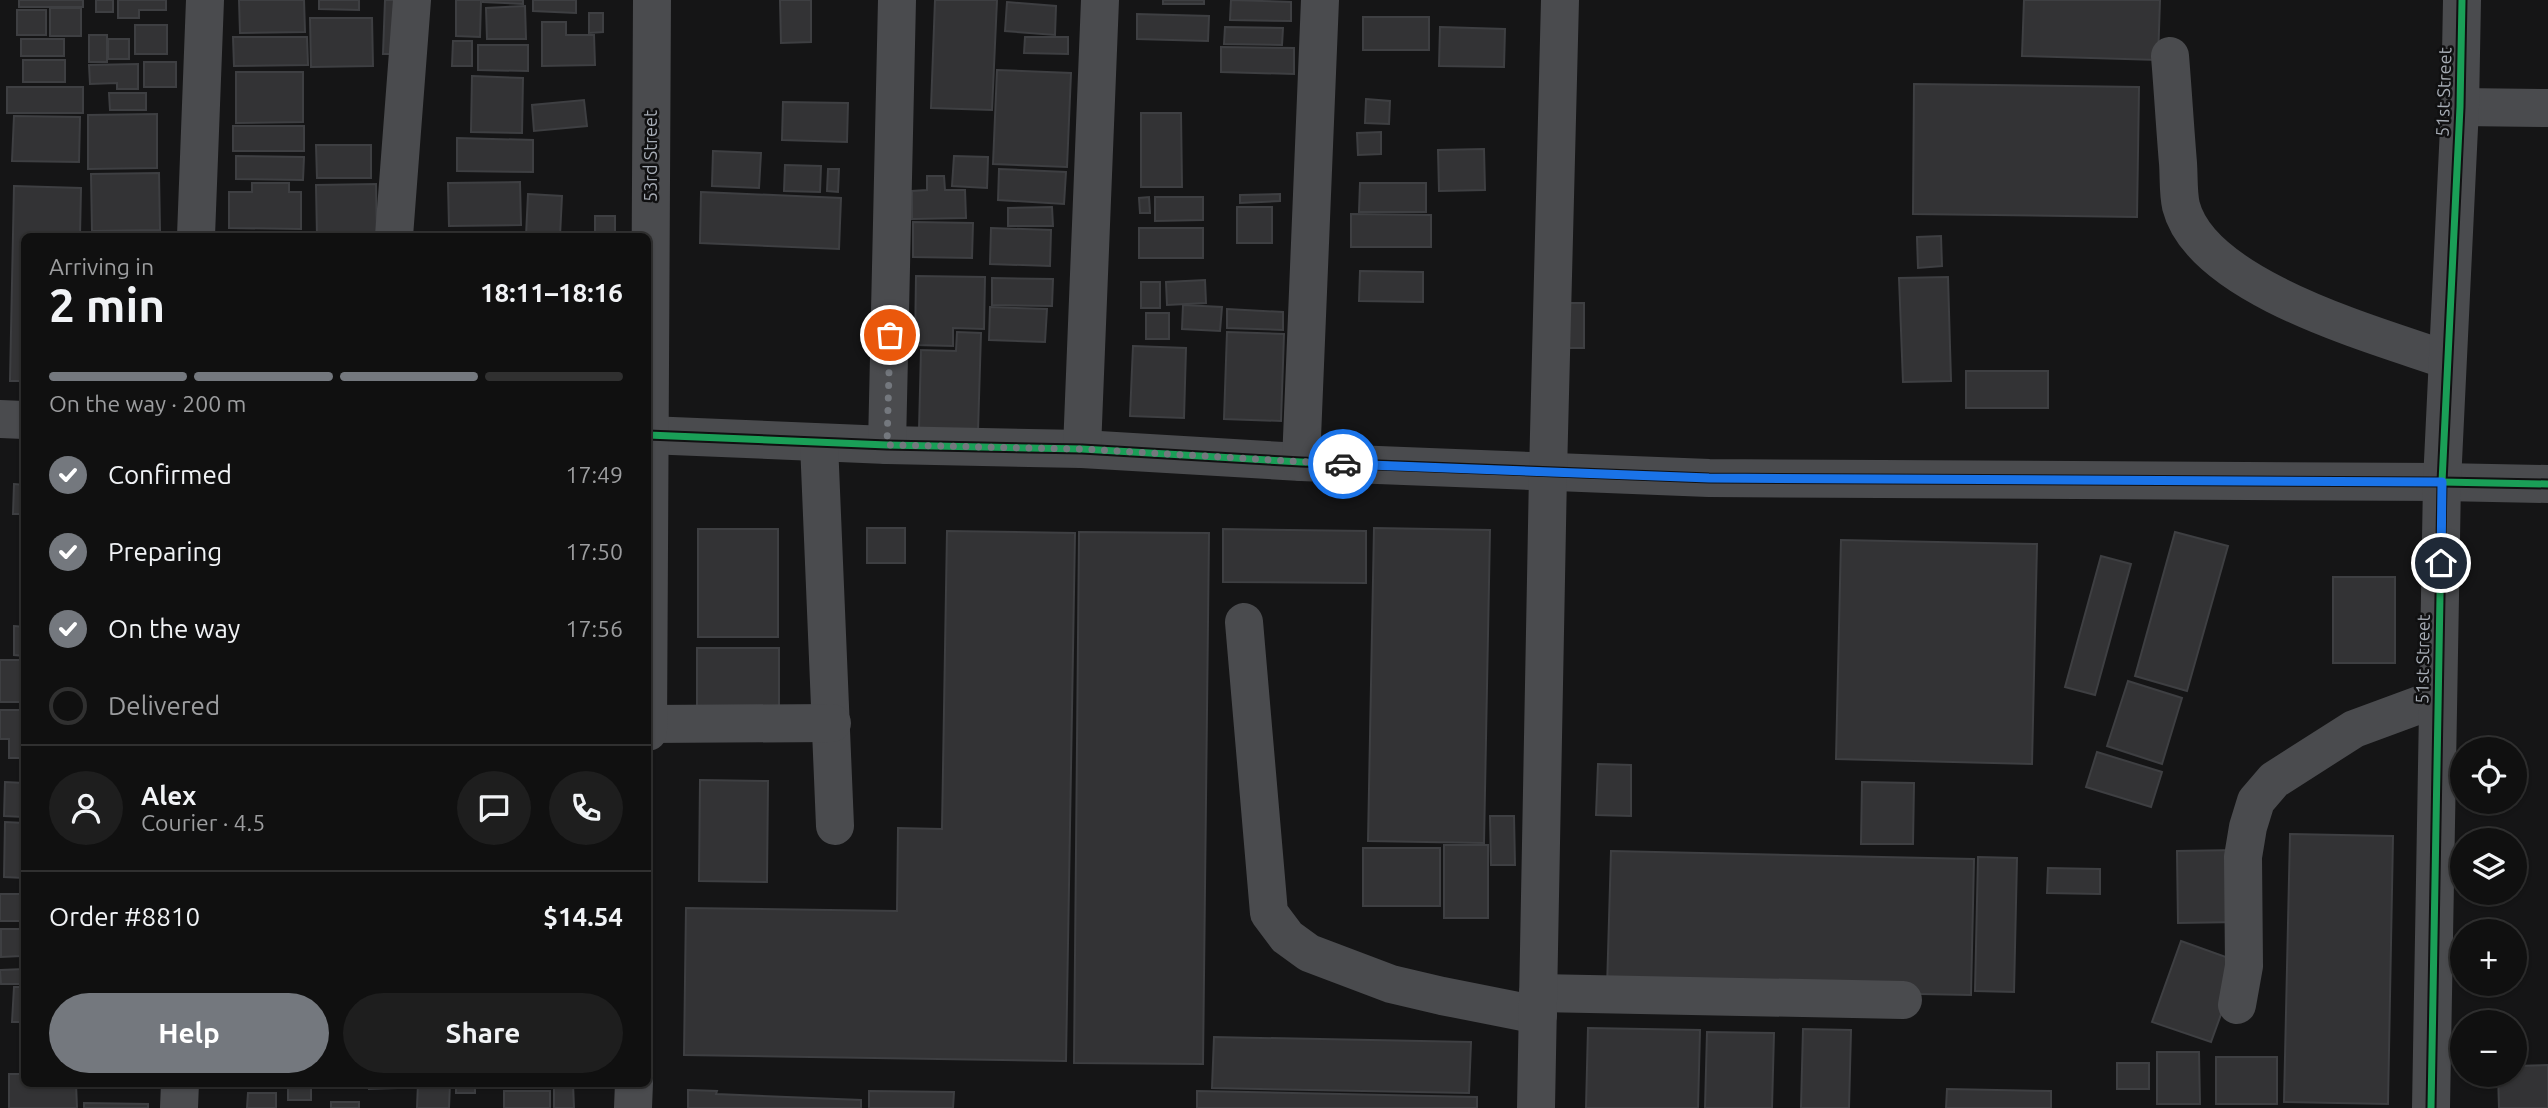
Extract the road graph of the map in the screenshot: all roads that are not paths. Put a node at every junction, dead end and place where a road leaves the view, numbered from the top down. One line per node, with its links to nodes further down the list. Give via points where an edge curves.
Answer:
1 (205, 0): 12 (street)
2 (412, 0): 13 (street)
3 (652, 0): 14 (street, 53rd Street)
4 (897, 0): 20 (street)
5 (1100, 0): 21 (street)
6 (1320, 0): 22 (street)
7 (1560, 0): 23 (street)
8 (2462, 0): 10 (street, 51st Street)
9 (2170, 56): 15 (street, via 2181,206 2192,231 2213,255 2308,311)
10 (2460, 107): 11 (street); 15 (street, 51st Street)
11 (2548, 108)
12 (196, 233)
13 (394, 233)
14 (650, 233)
15 (2448, 359): 24 (street, 51st Street)
16 (0, 419): 17 (street)
17 (21, 420)
18 (651, 435): 19 (street)
19 (819, 443): 20 (street); 28 (street)
20 (887, 445): 21 (street)
21 (1082, 449): 22 (street)
22 (1301, 462): 23 (street)
23 (1548, 473): 24 (street); 32 (street)
24 (2442, 482): 25 (street); 27 (street, 51st Street)
25 (2548, 484)
26 (1244, 622): 32 (street, via 1269,913 1287,937 1308,953 1391,984 1442,996)
27 (2438, 698): 33 (street, via 2354,729 2274,779 2256,801 2243,857 2244,966); 39 (street, 51st Street)
28 (832, 723): 29 (street); 30 (street)
29 (651, 724)
30 (835, 826)
31 (1903, 1000): 32 (street)
32 (1538, 1004): 38 (street)
33 (2237, 1005)
34 (180, 1087): 36 (street)
35 (634, 1087): 37 (street)
36 (179, 1108)
37 (633, 1108)
38 (1536, 1108)
39 (2431, 1108)

